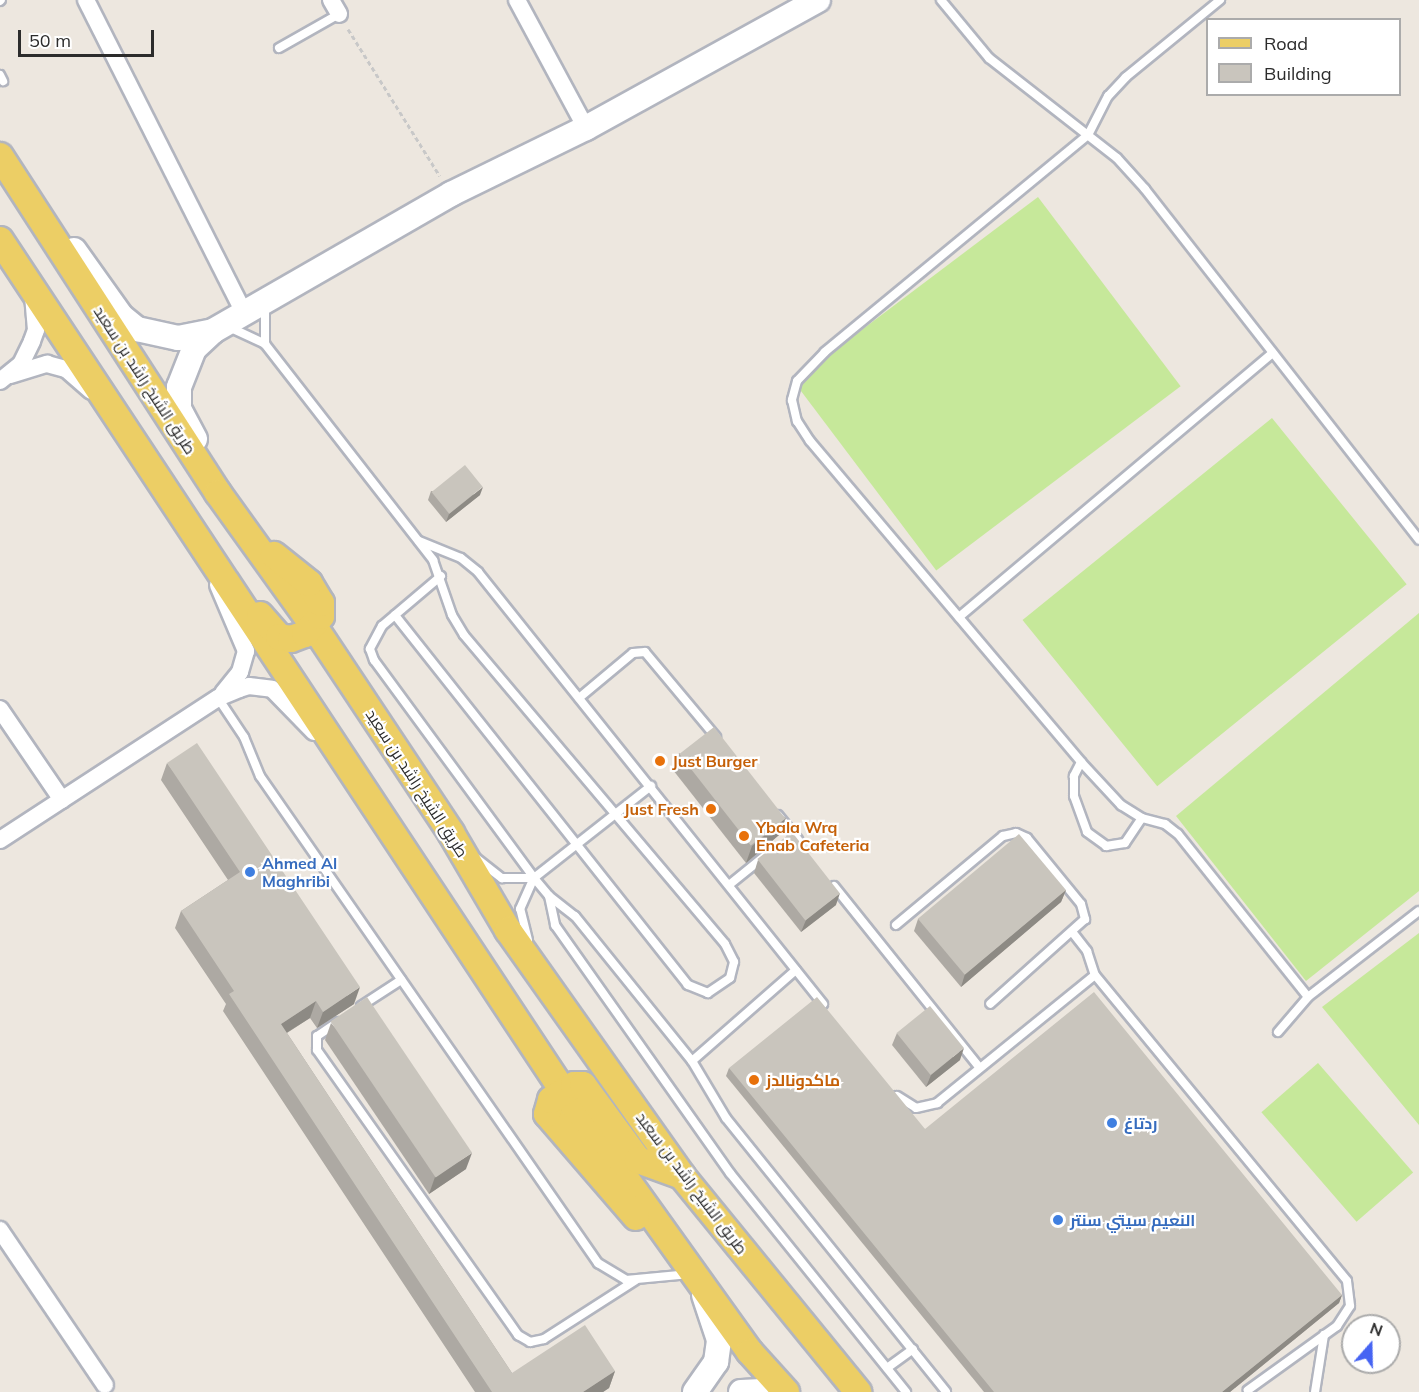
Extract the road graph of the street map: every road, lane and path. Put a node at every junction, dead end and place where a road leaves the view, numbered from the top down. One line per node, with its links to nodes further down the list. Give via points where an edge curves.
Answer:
1 (86, 0): 16 (street)
2 (517, 0): 8 (street)
3 (818, 0): 8 (street)
4 (941, 0): 9 (lane, via 988,58)
5 (1220, 0): 9 (lane, via 1126,77 1108,96)
6 (335, 7): 7 (lane); 11 (path)
7 (279, 48)
8 (586, 128): 11 (street)
9 (1088, 135): 19 (lane, via 1146,189); 28 (lane, via 825,352 798,381 792,400 797,421 810,441)
10 (0, 156): 12 (main road, طريق الشيخ راشد بن سعيد)
11 (451, 194): 15 (street)
12 (44, 224): 17 (street, via 66,240 121,316 137,330 178,338); 22 (main road, طريق الشيخ راشد بن سعيد)
13 (0, 240): 14 (main road)
14 (33, 290): 20 (street, via 36,330 21,364); 21 (main road)
15 (271, 296): 16 (street); 18 (lane, via 263,311)
16 (243, 311): 17 (street)
17 (218, 328): 18 (lane, via 237,328); 22 (street, via 188,359 178,400 183,419 212,468)
18 (265, 344): 24 (lane)
19 (1273, 353): 23 (lane); 28 (lane)
20 (5, 378): 21 (street, via 38,365 57,365)
21 (107, 404): 25 (main road)
22 (218, 493): 29 (main road, طريق الشيخ راشد بن سعيد)
23 (1419, 540)
24 (419, 541): 26 (lane); 31 (lane, via 470,565)
25 (211, 559): 29 (main road, via 279,637 291,639); 30 (street, via 218,586 246,651 240,672); 34 (main road)
26 (441, 576): 27 (lane); 39 (lane, via 447,603 464,635)
27 (395, 615): 45 (lane); 48 (lane, via 373,638 370,649 374,660)
28 (959, 617): 35 (lane)
29 (313, 625): 42 (main road, طريق الشيخ راشد بن سعيد)
30 (218, 698): 34 (street, via 249,686 272,689); 37 (street); 57 (lane, via 244,737 260,776)
31 (579, 698): 33 (lane, via 633,653 645,652); 36 (lane)
32 (0, 709): 37 (street)
33 (720, 743)
34 (344, 758): 66 (main road)
35 (1081, 762): 40 (lane, via 1121,805); 40 (lane, via 1074,776 1074,796 1087,832 1106,846 1125,843)
36 (651, 786): 39 (lane); 50 (lane)
37 (63, 800): 43 (street)
38 (770, 806): 41 (lane)
39 (615, 815): 45 (lane); 45 (lane, via 725,944 734,962 730,978 708,993 688,985)
40 (1142, 818): 58 (lane, via 1165,824 1178,834)
41 (792, 832): 44 (lane); 47 (lane)
42 (451, 833): 48 (lane, via 502,878); 62 (main road, طريق الشيخ راشد بن سعيد, via 508,930)
43 (0, 840)
44 (783, 840)
45 (575, 846): 48 (lane)
46 (774, 848): 50 (lane)
47 (806, 851)
48 (534, 878): 51 (lane); 62 (lane, via 520,909 525,935)
49 (828, 878): 64 (lane)
50 (729, 885): 55 (lane)
51 (549, 896): 63 (lane, via 575,916); 73 (lane, via 555,925 730,1173)
52 (1419, 911): 58 (lane)
53 (896, 925): 54 (lane, via 1003,836 1016,833 1027,838 1084,908 1084,922)
54 (1073, 933): 56 (lane, via 1087,951); 59 (lane)
55 (796, 970): 60 (lane); 63 (lane)
56 (1095, 975): 64 (lane); 71 (lane, via 1347,1281 1350,1306 1337,1326)
57 (401, 980): 70 (lane, via 598,1263 615,1276); 70 (lane, via 321,1033 315,1046 518,1335 530,1342 544,1339)
58 (1308, 998): 61 (lane)
59 (990, 1004)
60 (832, 1016)
61 (1278, 1032)
62 (582, 1034): 67 (main road, طريق الشيخ راشد بن سعيد)
63 (692, 1061): 72 (lane, via 726,1118)
64 (980, 1068): 65 (lane, via 927,1107 906,1105)
65 (891, 1088)
66 (563, 1092): 67 (main road, via 583,1085 638,1160); 69 (main road)
67 (682, 1176): 79 (main road, طريق الشيخ راشد بن سعيد)
68 (0, 1230): 74 (street)
69 (694, 1273): 70 (lane); 76 (main road, via 750,1352); 77 (street, via 719,1340 716,1362)
70 (636, 1280)
71 (1324, 1335): 75 (lane); 82 (lane)
72 (913, 1348): 73 (lane); 81 (lane)
73 (887, 1368): 80 (lane)
74 (108, 1388)
75 (1248, 1390)
76 (784, 1391): 78 (street)
77 (695, 1392)
78 (741, 1392)
79 (858, 1392)
80 (906, 1392)
81 (946, 1392)
82 (1315, 1392)

